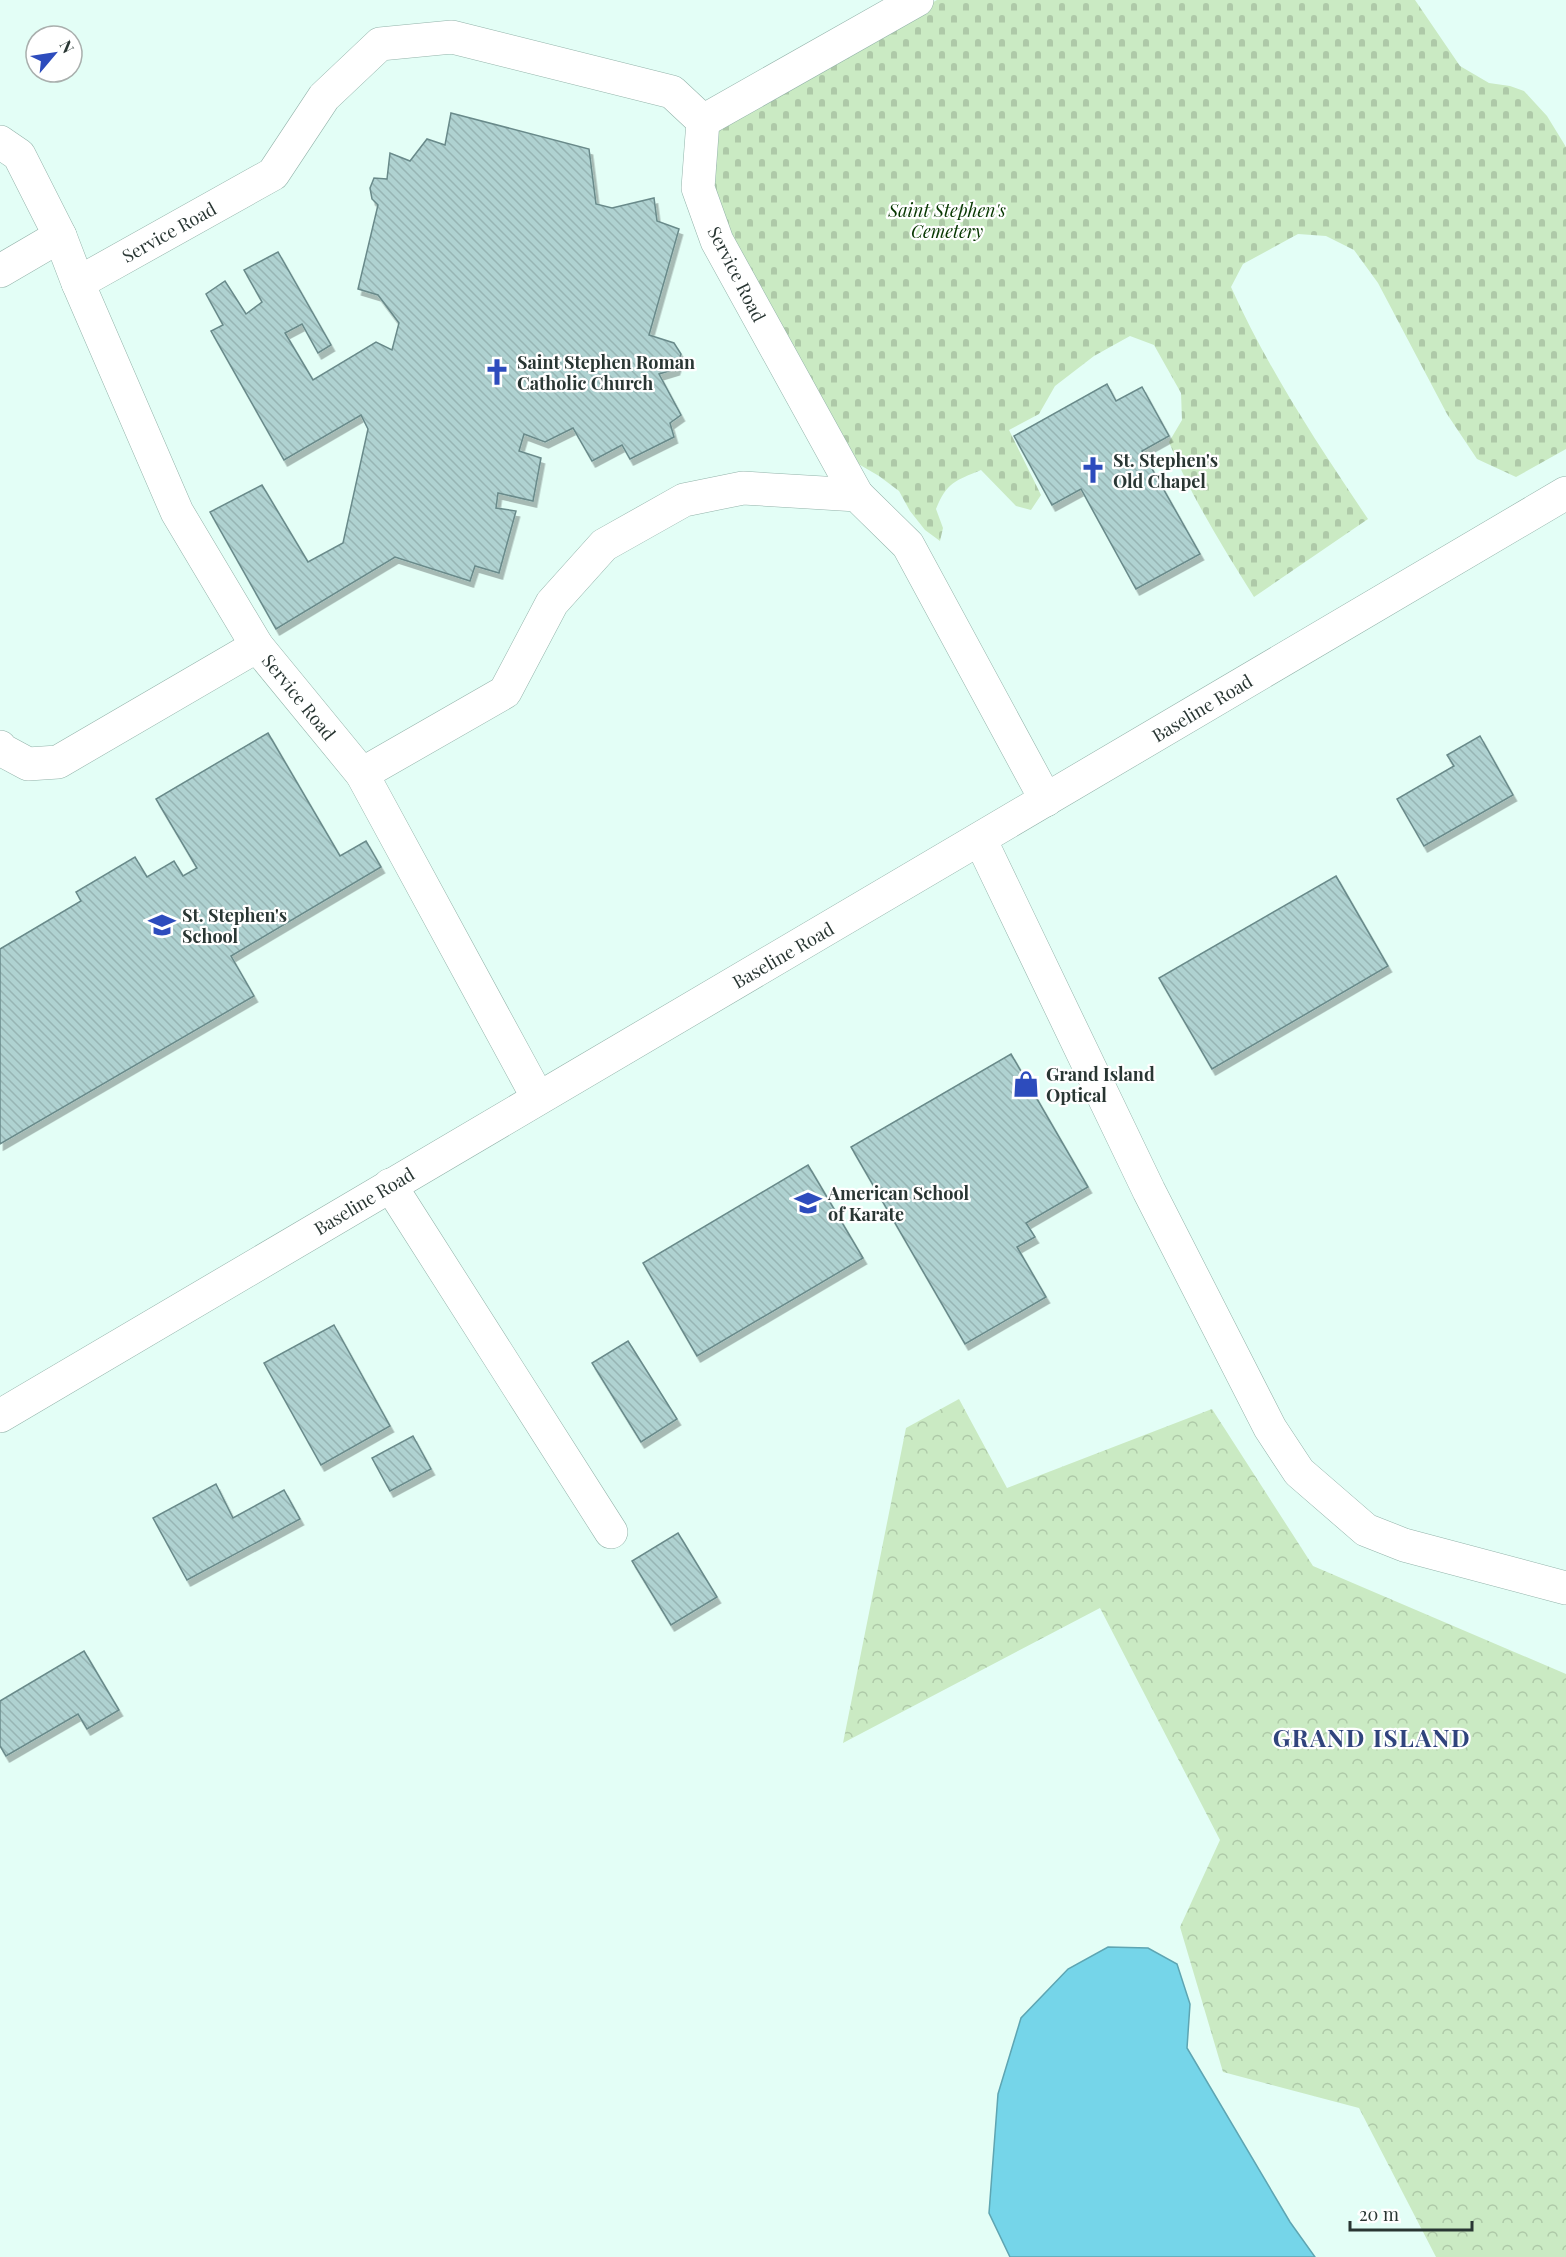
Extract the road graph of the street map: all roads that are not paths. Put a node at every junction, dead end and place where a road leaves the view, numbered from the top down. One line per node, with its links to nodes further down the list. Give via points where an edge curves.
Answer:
1 (917, 0): 2 (street)
2 (703, 121): 6 (street, Service Road, via 672,92 452,37 380,44 324,97 273,174); 8 (street, Service Road, via 698,188 717,241)
3 (0, 142): 4 (street, via 19,155)
4 (60, 236): 5 (street); 6 (street)
5 (0, 271)
6 (78, 283): 9 (street, Service Road, via 177,512)
7 (1566, 493): 12 (street, Baseline Road)
8 (857, 495): 11 (street, via 743,488 684,500 604,545 552,603 505,692); 12 (street, Service Road, via 908,545)
9 (257, 646): 10 (street, via 58,762 28,764); 11 (street, Service Road)
10 (0, 747)
11 (362, 774): 14 (street, Service Road)
12 (1046, 800): 13 (street, Baseline Road)
13 (980, 839): 14 (street, Baseline Road); 18 (street, via 1149,1191 1270,1428 1299,1472 1366,1530 1404,1545)
14 (538, 1098): 15 (street, Baseline Road)
15 (390, 1185): 16 (street, Baseline Road); 17 (street)
16 (0, 1416)
17 (610, 1532)
18 (1566, 1588)

